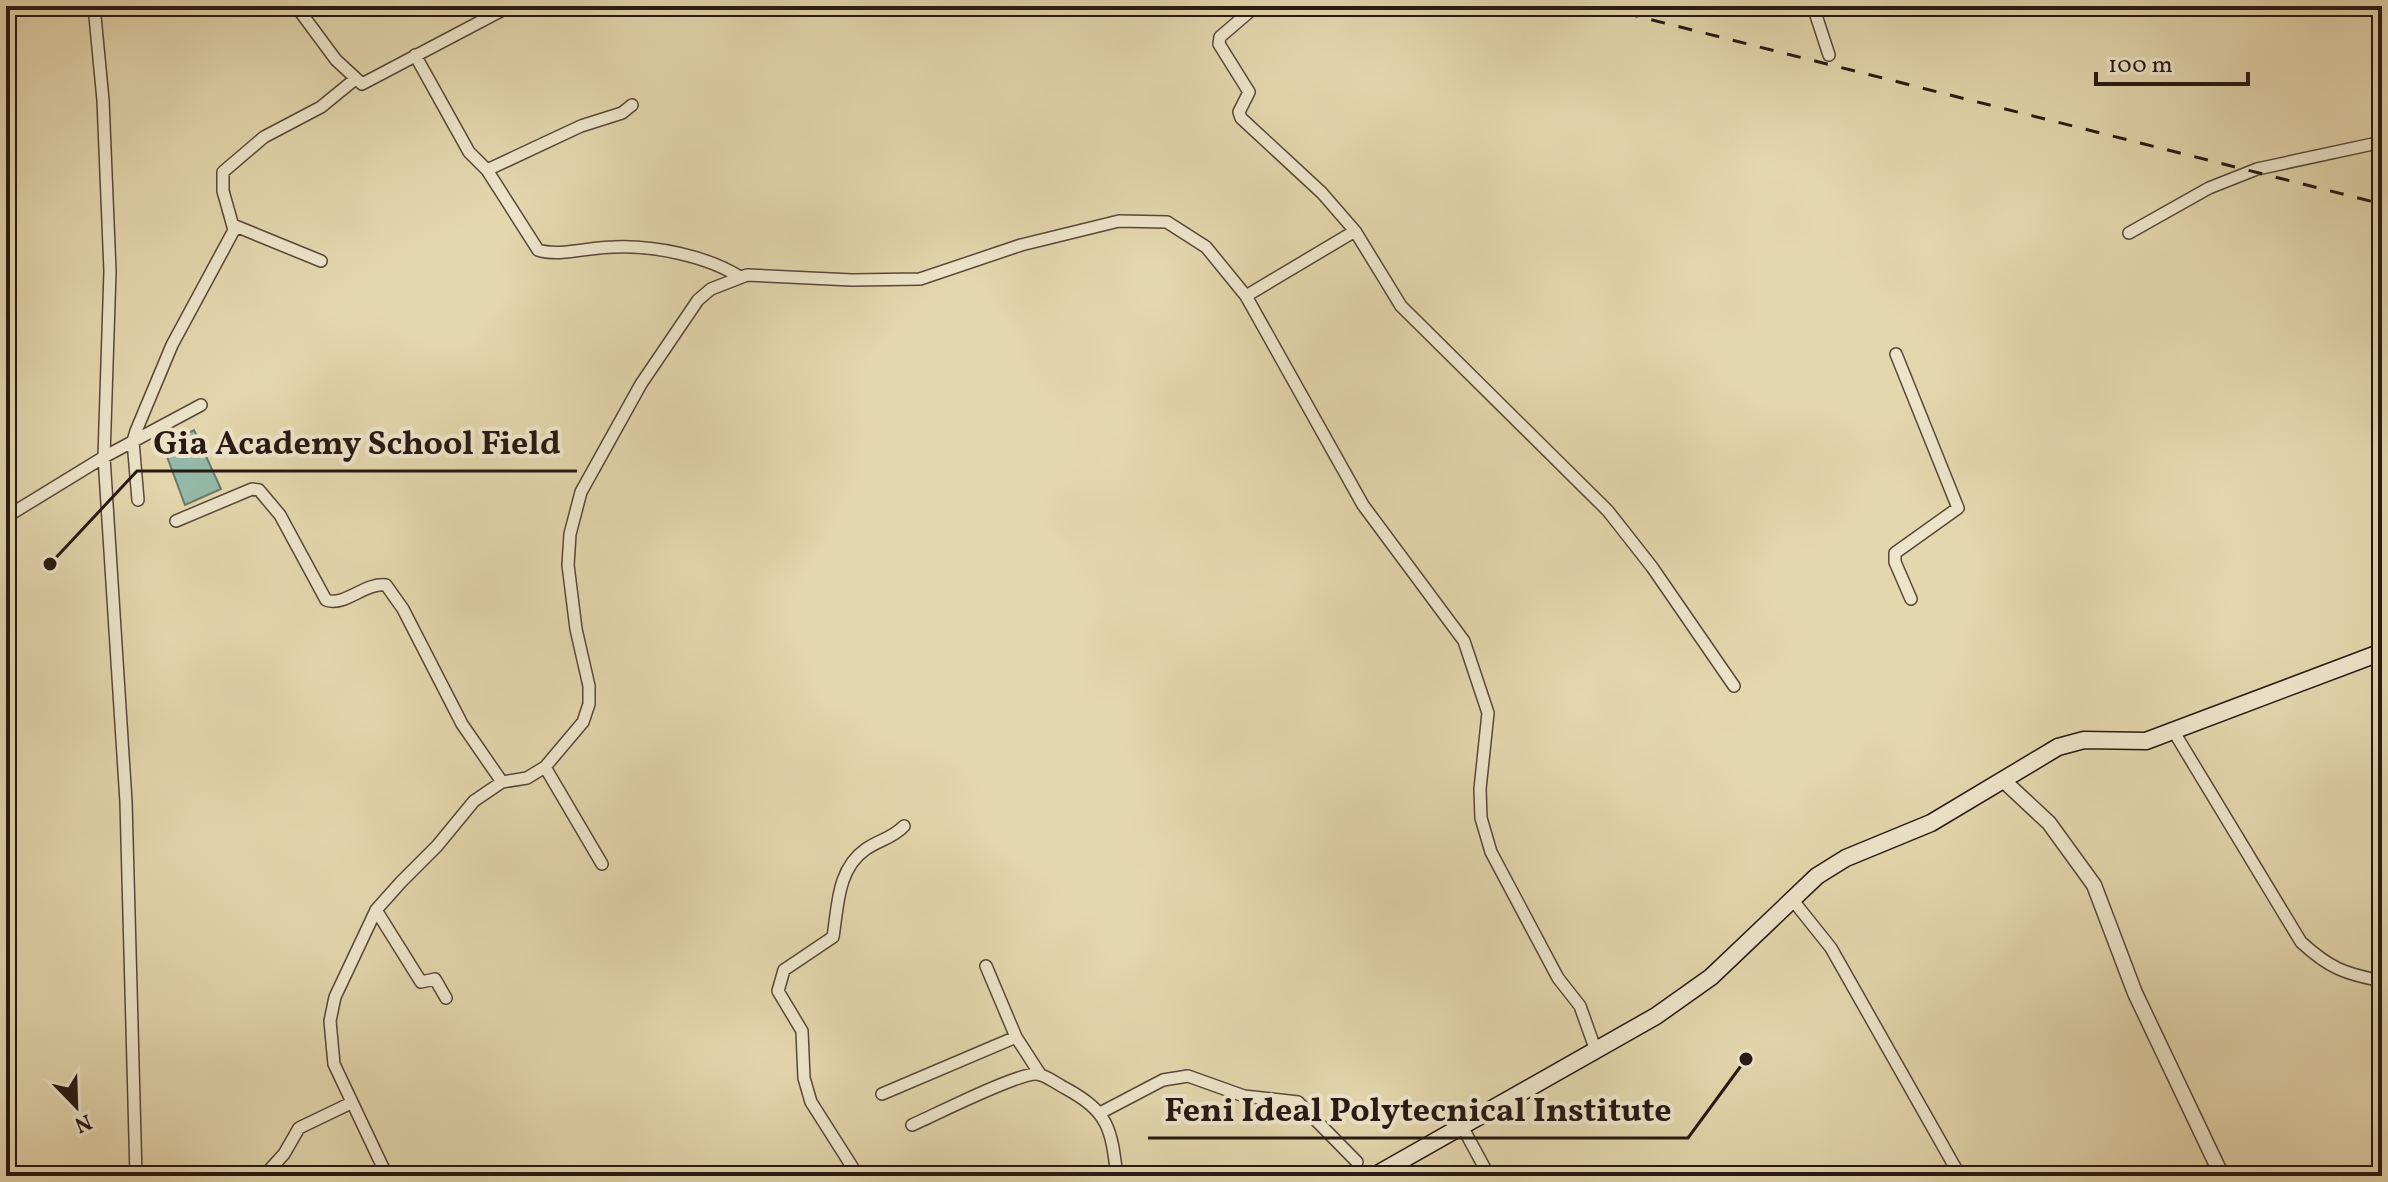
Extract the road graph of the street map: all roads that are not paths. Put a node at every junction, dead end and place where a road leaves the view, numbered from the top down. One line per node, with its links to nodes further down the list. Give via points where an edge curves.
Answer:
1 (94, 6): 21 (street, via 110,271)
2 (296, 6): 8 (street)
3 (510, 6): 6 (street)
4 (1256, 6): 13 (street, via 1220,37 1219,44 1249,92 1241,118)
5 (1813, 6): 7 (street)
6 (415, 55): 8 (street, via 366,83); 11 (street, via 469,152)
7 (1829, 55)
8 (354, 80): 12 (street, via 321,107 264,137 223,172)
9 (632, 105): 11 (street)
10 (2382, 142): 14 (street, via 2257,169 2209,188)
11 (487, 170): 16 (street, via 542,252 617,246 722,265)
12 (233, 225): 15 (street); 20 (street, via 228,244 172,345)
13 (1355, 231): 17 (street); 27 (street, via 1401,306 1608,511)
14 (2129, 233)
15 (321, 261)
16 (740, 277): 17 (street, via 920,279 1021,245 1119,221 1146,220 1167,222 1206,247); 29 (street, via 698,300 641,384 581,492 568,565 589,704 583,722)
17 (1246, 296): 40 (street, via 1363,505 1464,641 1488,713 1480,789 1481,818 1491,852 1558,978 1580,1006)
18 (1896, 354): 25 (street, via 1958,508 1895,553)
19 (201, 405): 20 (street)
20 (133, 441): 21 (street); 22 (street)
21 (104, 457): 23 (street); 48 (street, via 126,802)
22 (138, 500)
23 (6, 517)
24 (176, 521): 31 (street, via 259,490 280,515 326,600 336,602 386,585 462,724)
25 (1911, 599)
26 (2382, 652): 28 (main road)
27 (1734, 686)
28 (2174, 732): 30 (main road, via 2146,741 2071,742); 37 (street, via 2301,942 2345,974)
29 (545, 767): 31 (street, via 527,778); 33 (street)
30 (2004, 781): 34 (main road, via 1931,823 1846,858); 56 (street, via 2049,823 2094,885 2135,993)
31 (502, 782): 35 (street, via 474,801)
32 (904, 826): 51 (street, via 861,852 848,868 833,937 784,970 778,991 802,1031 811,1102)
33 (602, 864)
34 (1791, 898): 40 (main road, via 1711,977); 55 (street, via 1831,948)
35 (376, 910): 38 (street, via 421,982 435,979); 43 (street, via 345,972 330,1021 334,1064)
36 (986, 966): 39 (street)
37 (2382, 981)
38 (446, 998)
39 (1016, 1037): 41 (street); 42 (street)
40 (1596, 1051): 46 (main road)
41 (1040, 1074): 44 (street); 45 (street)
42 (882, 1094)
43 (351, 1103): 49 (street, via 299,1128); 50 (street)
44 (1100, 1113): 47 (street, via 1163,1080 1188,1076 1244,1096 1298,1102); 52 (street, via 1112,1130)
45 (912, 1125)
46 (1463, 1128): 53 (main road); 54 (street)
47 (1357, 1162)
48 (136, 1176)
49 (264, 1176)
50 (387, 1176)
51 (858, 1176)
52 (1117, 1176)
53 (1374, 1176)
54 (1489, 1176)
55 (1960, 1176)
56 (2222, 1176)

